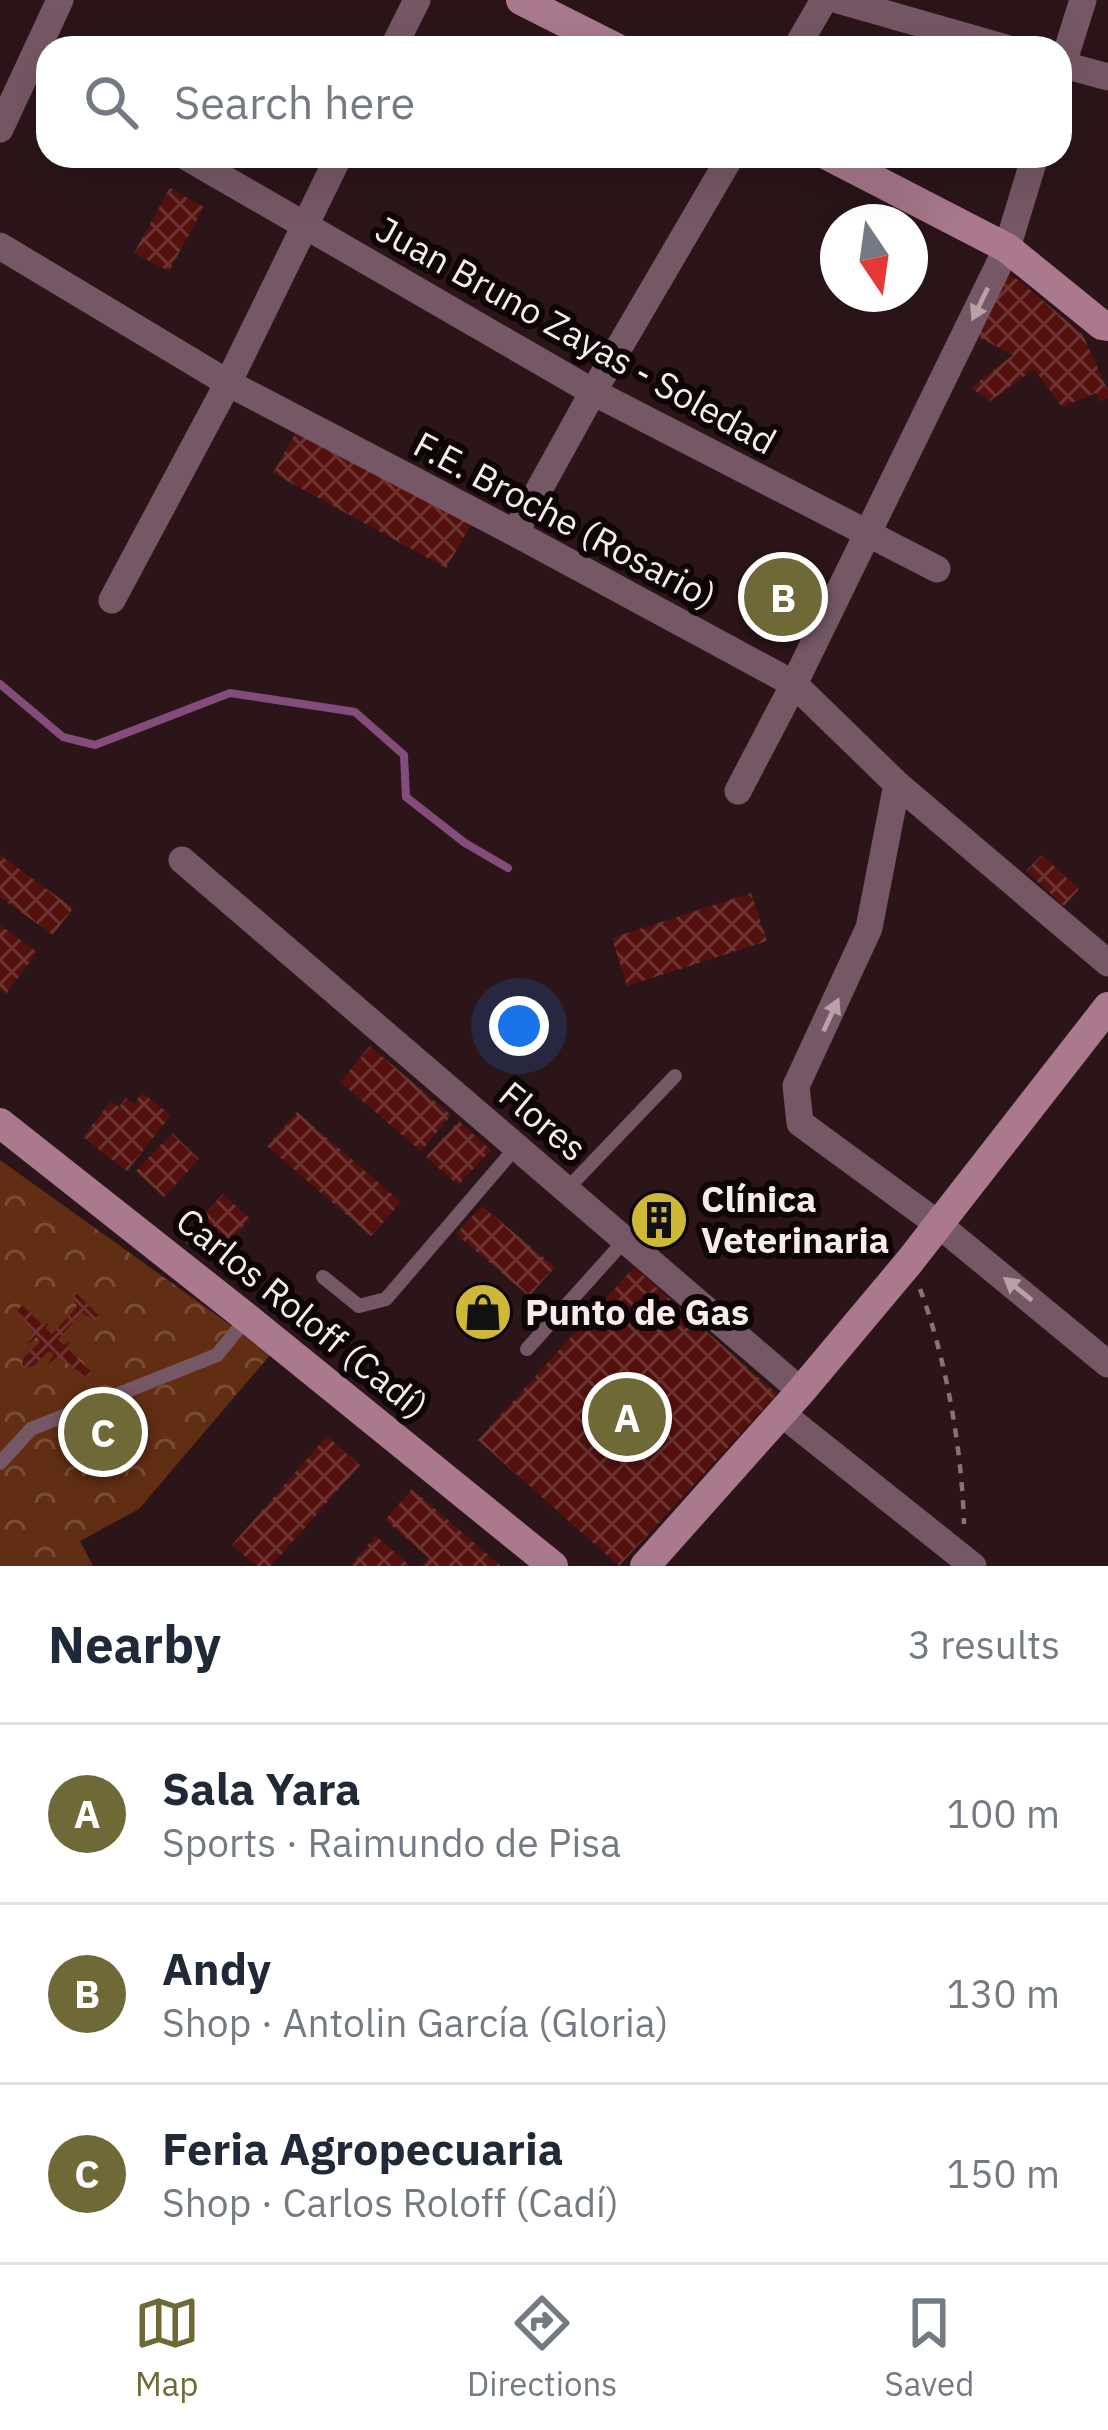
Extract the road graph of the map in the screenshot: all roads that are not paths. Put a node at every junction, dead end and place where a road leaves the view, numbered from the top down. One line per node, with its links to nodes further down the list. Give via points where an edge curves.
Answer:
1 (60, 0): 7 (street)
2 (417, 0): 8 (street)
3 (521, 0): 9 (street)
4 (824, 0): 10 (street)
5 (838, 0): 11 (street)
6 (1083, 0): 12 (street)
7 (50, 36)
8 (399, 36)
9 (592, 36)
10 (803, 36)
11 (964, 36)
12 (1071, 36)
13 (1072, 69): 15 (street)
14 (36, 77): 16 (street)
15 (1108, 77)
16 (0, 130)
17 (205, 168): 22 (street, Juan Bruno Zayas - Soledad)
18 (333, 168): 22 (street)
19 (724, 168): 27 (street)
20 (852, 168): 24 (street)
21 (1031, 168): 24 (street)
22 (304, 226): 26 (street); 27 (street, Juan Bruno Zayas - Soledad)
23 (0, 246): 26 (street, F.E. Broche (Rosario))
24 (1007, 248): 25 (street); 29 (street, one-way to 29)
25 (1106, 331)
26 (228, 383): 28 (street, F.E. Broche (Rosario)); 31 (street)
27 (592, 392): 28 (street); 29 (street, Juan Bruno Zayas - Soledad)
28 (515, 533): 32 (street, F.E. Broche (Rosario))
29 (866, 533): 30 (street, Juan Bruno Zayas - Soledad); 32 (street)
30 (937, 568)
31 (112, 600)
32 (794, 684): 33 (street, F.E. Broche (Rosario)); 34 (street)
33 (897, 784): 36 (street, F.E. Broche (Rosario)); 42 (street, one-way to 33, via 800,1123 796,1086 869,928)
34 (738, 791)
35 (182, 860): 40 (street, Flores)
36 (1108, 963)
37 (1108, 1006): 42 (street)
38 (675, 1076): 41 (lane)
39 (0, 1123): 45 (street, Carlos Roloff (Cadí))
40 (517, 1146): 41 (street, Flores); 44 (lane, via 386,1298 359,1306)
41 (567, 1189): 43 (street, Flores)
42 (938, 1224): 47 (street, one-way to 42); 48 (street)
43 (626, 1239): 46 (lane); 48 (street, Flores)
44 (323, 1277)
45 (247, 1318): 49 (lane, via 217,1354 31,1429); 51 (street, Carlos Roloff (Cadí))
46 (527, 1349)
47 (1108, 1364)
48 (791, 1402): 50 (street, Flores); 52 (street)
49 (0, 1463)
50 (969, 1563)
51 (554, 1566)
52 (645, 1566)

